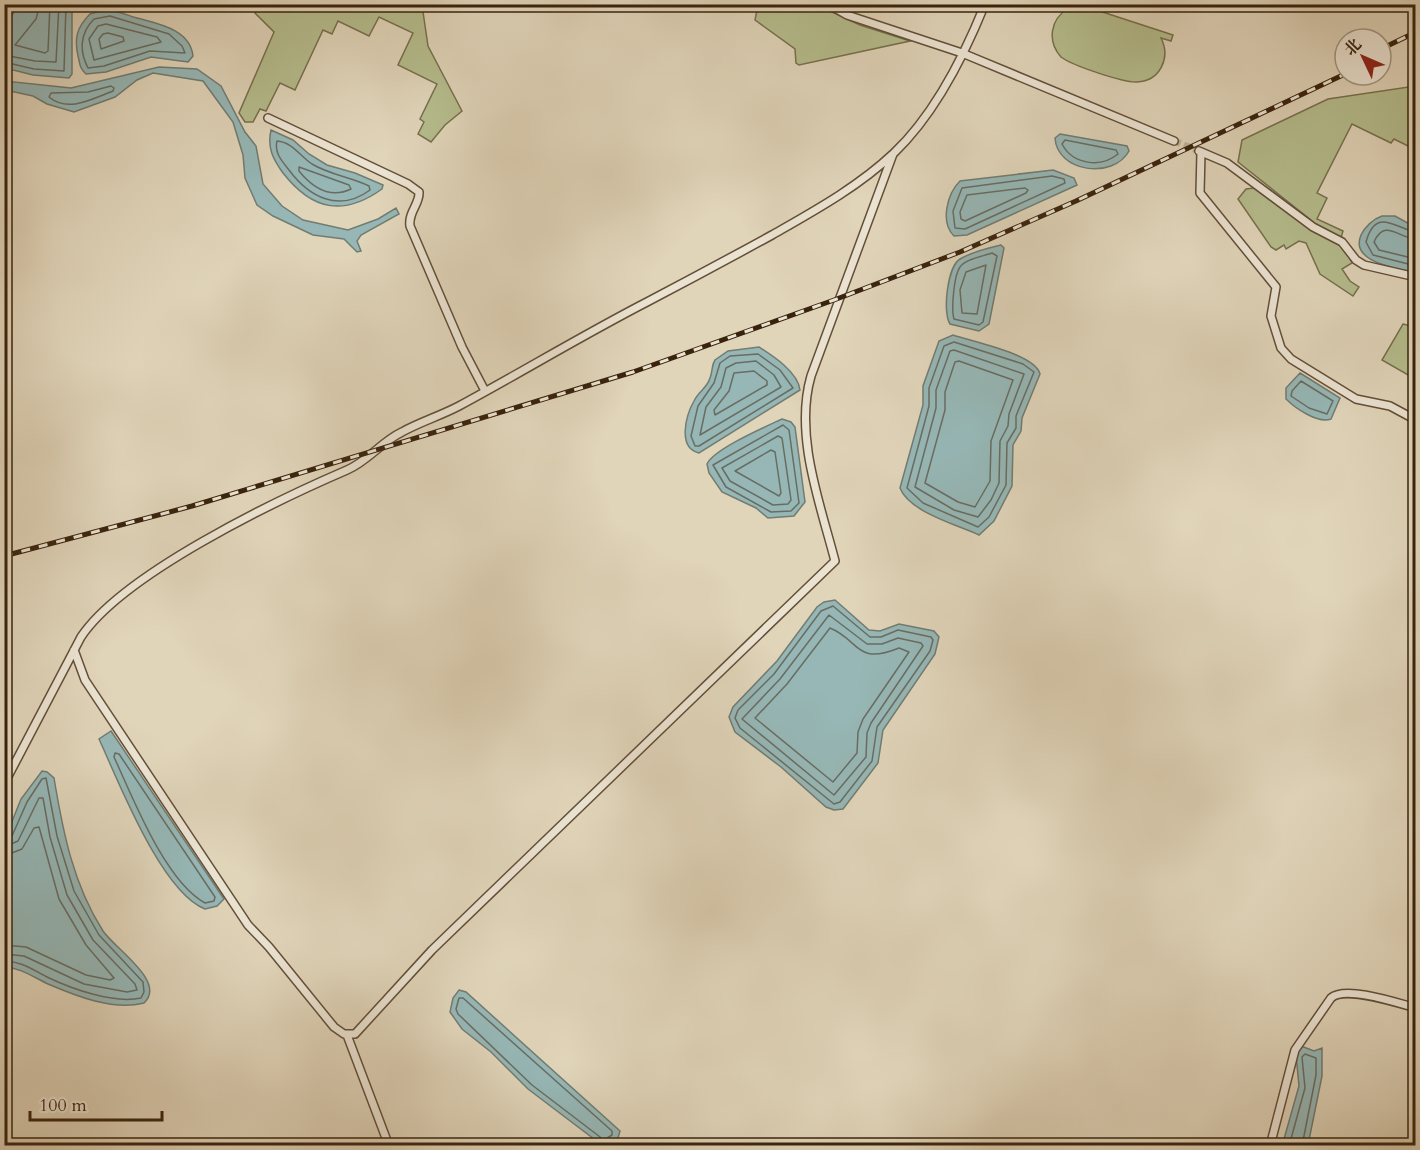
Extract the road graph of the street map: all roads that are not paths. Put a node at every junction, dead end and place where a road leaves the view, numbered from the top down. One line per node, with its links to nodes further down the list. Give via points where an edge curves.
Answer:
1 (828, 4): 3 (street, via 855,18)
2 (985, 4): 3 (street)
3 (962, 53): 5 (street); 6 (street, via 923,118)
4 (268, 118): 8 (street, via 419,192 409,216 410,226 462,348)
5 (1173, 141)
6 (893, 154): 8 (street, via 804,217); 13 (street, via 806,397 816,491 835,561 432,950 357,1032)
7 (1416, 277): 9 (street, via 1364,266 1342,242 1313,227 1227,163 1200,152 1200,193 1276,287 1271,316 1284,352 1356,399 1390,406)
8 (485, 391): 10 (street, via 399,433 361,463 289,496 177,559 111,604 87,627)
9 (1416, 420)
10 (74, 650): 11 (street); 13 (street, via 85,680 248,925 334,1027)
11 (4, 784)
12 (1416, 1008): 15 (street, via 1371,996 1335,994 1295,1050)
13 (347, 1035): 14 (street)
14 (389, 1146)
15 (1269, 1146)

